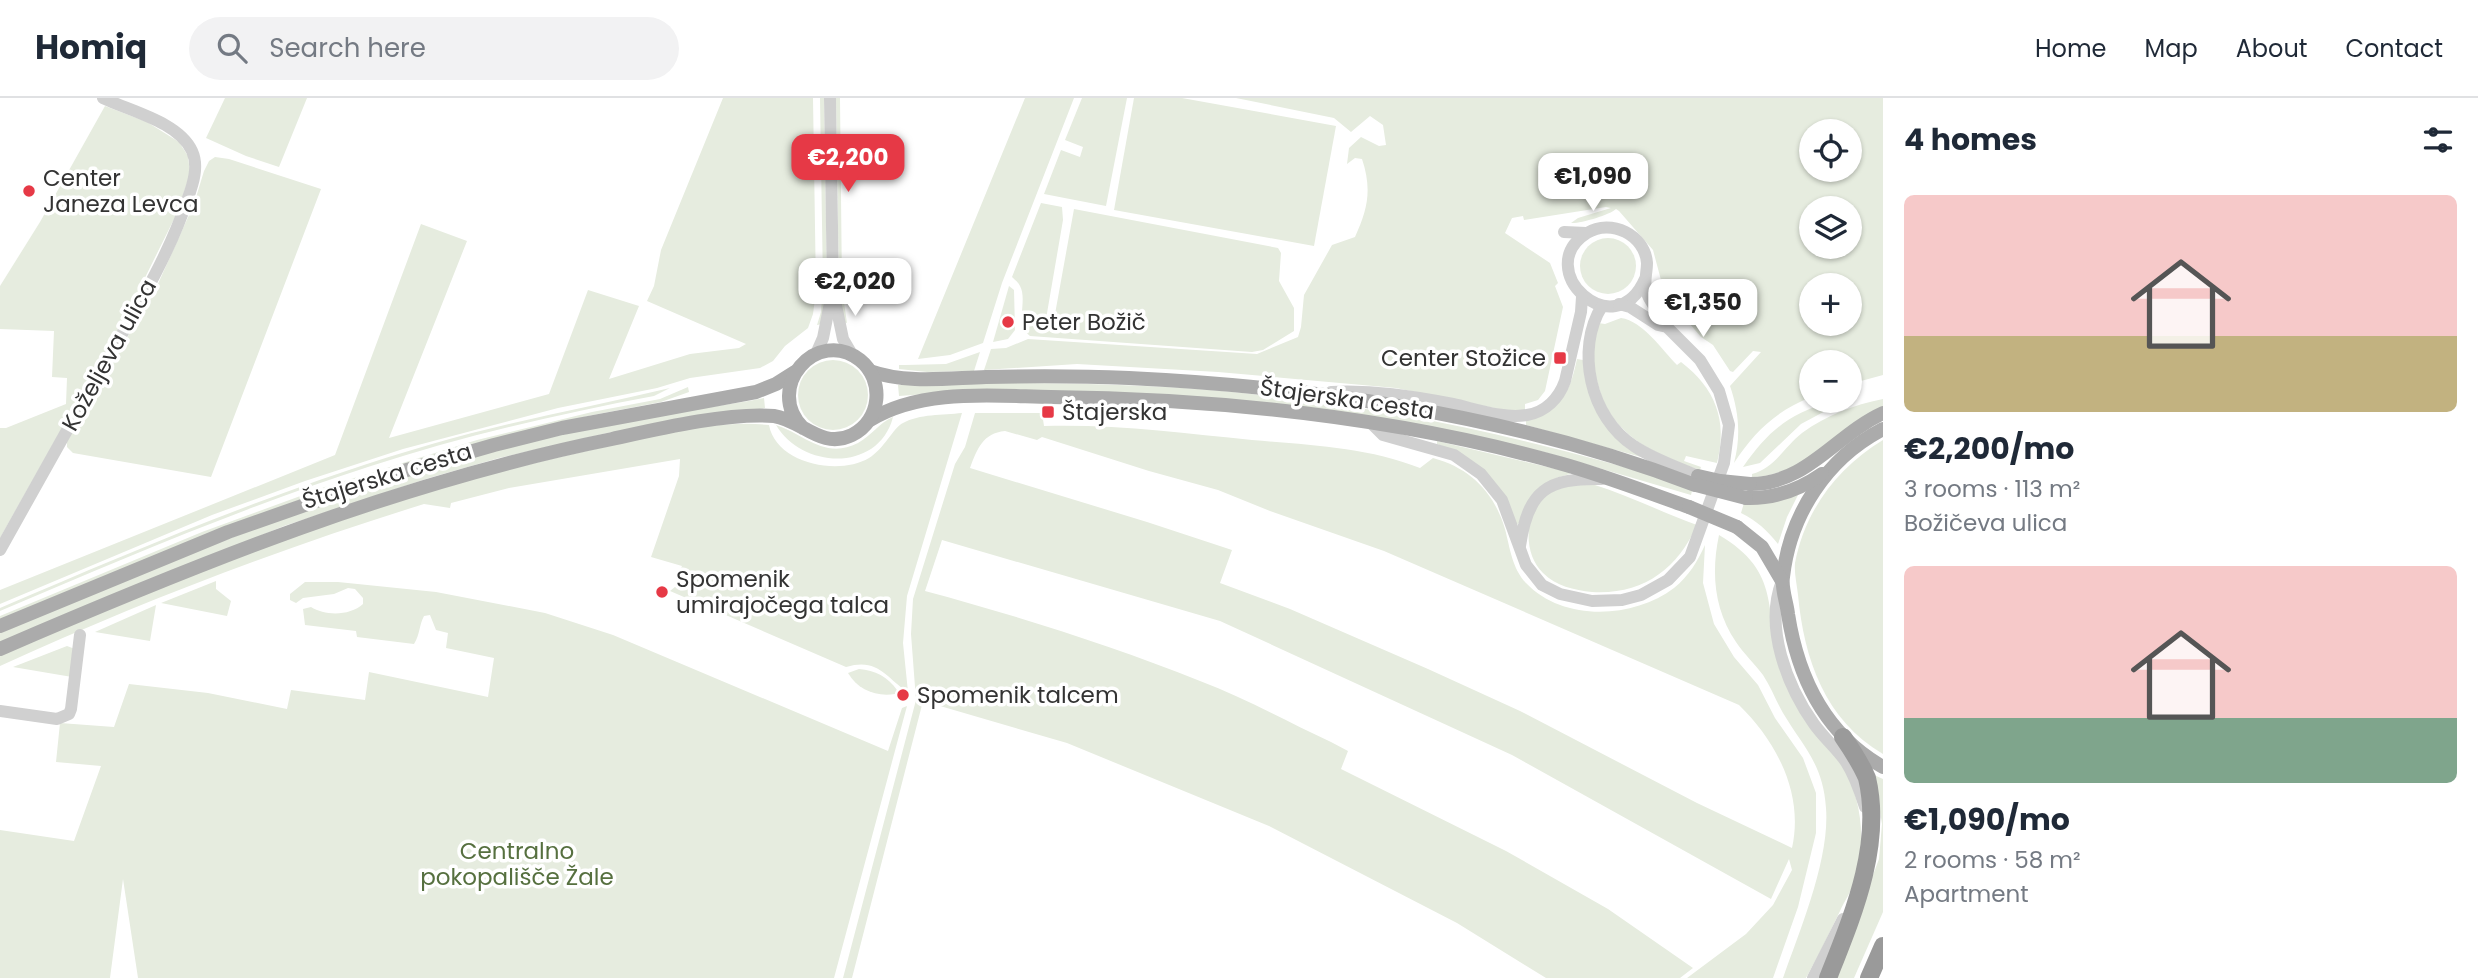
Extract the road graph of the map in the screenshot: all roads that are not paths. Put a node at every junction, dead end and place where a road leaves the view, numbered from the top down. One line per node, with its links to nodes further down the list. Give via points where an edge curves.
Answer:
1 (103, 98): 26 (street, Koželjeva ulica, via 185,140 192,151 194,178 161,261)
2 (830, 98): 6 (street)
3 (1564, 232): 4 (street)
4 (1587, 233): 5 (street, via 1608,227 1633,236 1644,251); 7 (street, via 1569,261 1569,274)
5 (1645, 279): 8 (street, via 1636,294); 10 (street, via 1649,299)
6 (833, 291): 11 (street); 12 (street, via 843,340)
7 (1582, 297): 9 (street); 15 (street, via 1561,391 1537,412 1514,416 1361,390)
8 (1619, 304): 9 (street); 10 (street)
9 (1602, 306): 23 (street, via 1593,323 1587,358 1597,398 1632,446)
10 (1667, 327): 25 (street, via 1711,375 1729,425 1724,463 1690,557 1668,580 1641,595 1592,601 1542,585)
11 (816, 354): 12 (main road, via 835,351); 14 (main road, Štajerska cesta)
12 (853, 356): 13 (main road)
13 (870, 371): 15 (main road, Štajerska cesta, via 920,379 1128,378); 17 (main road, via 877,394)
14 (795, 372): 19 (main road, via 789,399); 28 (main road, Štajerska cesta, via 756,392 562,428 393,474 217,536)
15 (1307, 394): 23 (main road, Štajerska cesta, via 1483,424)
16 (1883, 413): 24 (main road, Štajerska cesta, via 1850,431 1798,472)
17 (869, 421): 18 (main road, Štajerska cesta, via 897,405 925,400 1041,397 1203,403); 19 (main road, Štajerska cesta, via 856,433 838,439)
18 (1372, 424): 22 (main road, Štajerska cesta, via 1510,451); 25 (street, via 1383,435 1454,455 1481,474 1502,500)
19 (803, 428): 30 (main road, Štajerska cesta, via 776,417 715,420 475,471 258,542)
20 (1883, 429): 21 (main road)
21 (1829, 469): 24 (main road, Štajerska cesta, via 1814,480 1766,498); 27 (main road, via 1794,529)
22 (1611, 479): 25 (street, via 1569,480 1548,488 1529,509); 27 (main road, Štajerska cesta, bridge, via 1737,527 1762,547)
23 (1697, 480): 24 (main road, Štajerska cesta, bridge)
24 (1748, 491)
25 (1520, 549)
26 (0, 550)
27 (1782, 581): 32 (main road, via 1807,683); 35 (street, via 1775,604 1787,672 1811,719 1852,773 1867,821 1857,886)
28 (0, 626)
29 (80, 635): 31 (street, via 69,714 57,719)
30 (0, 649)
31 (0, 711)
32 (1843, 737): 33 (main road); 36 (highway, via 1873,796 1875,846 1866,882)
33 (1883, 767)
34 (1883, 946): 37 (highway)
35 (1812, 978)
36 (1828, 978)
37 (1869, 978)

